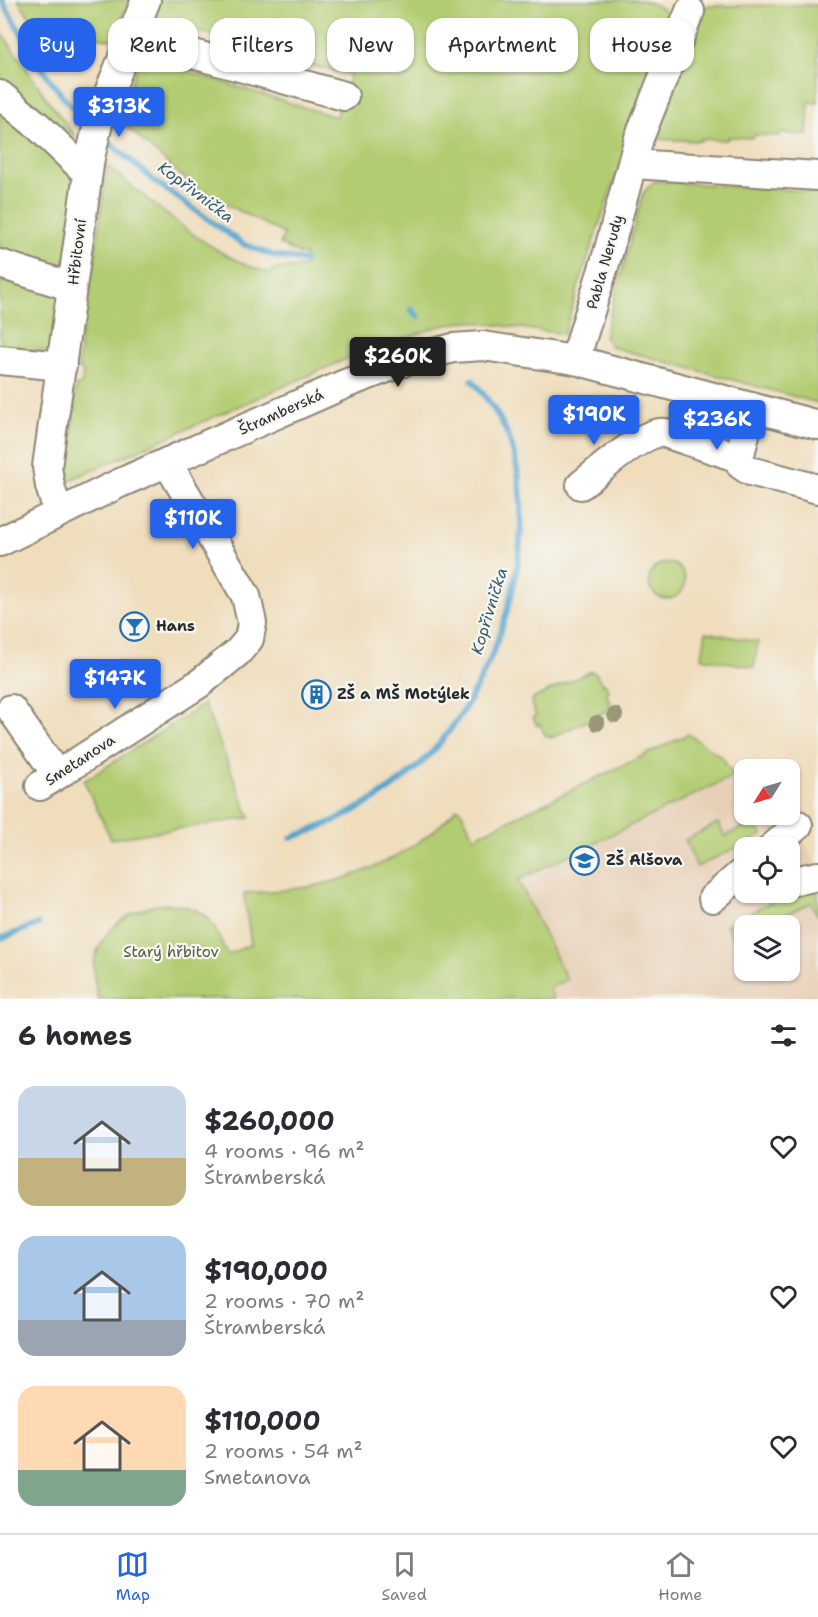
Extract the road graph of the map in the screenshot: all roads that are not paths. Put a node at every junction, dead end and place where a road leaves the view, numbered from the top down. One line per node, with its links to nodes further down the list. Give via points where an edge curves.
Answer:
1 (146, 0): 3 (street, Hřbitovní)
2 (690, 11): 9 (street, Pabla Nerudy, via 639,138)
3 (139, 18)
4 (198, 55): 7 (street)
5 (118, 72): 8 (street, Hřbitovní, via 100,115)
6 (0, 95): 8 (street)
7 (344, 96)
8 (90, 161): 12 (street, Hřbitovní)
9 (633, 164): 10 (street); 14 (street, Pabla Nerudy)
10 (818, 176)
11 (0, 264): 12 (street)
12 (72, 286): 15 (street, Hřbitovní)
13 (0, 360): 15 (street)
14 (575, 360): 16 (street, Štramberská); 20 (street, Štramberská, via 483,346 453,348 345,384)
15 (62, 366): 21 (street, Hřbitovní)
16 (752, 407): 17 (street, Štramberská); 19 (street)
17 (818, 425)
18 (31, 444): 21 (street)
19 (739, 458): 22 (street, via 665,433 654,433); 23 (street, via 750,471)
20 (167, 462): 24 (street, Štramberská); 26 (street, Smetanova, via 246,596 252,616 246,644 200,683 48,780)
21 (47, 467): 24 (street, Hřbitovní)
22 (580, 485)
23 (818, 489)
24 (58, 512): 25 (street, Štramberská)
25 (0, 542)
26 (11, 709)
27 (798, 825): 28 (street)
28 (784, 837)
29 (818, 876): 31 (street)
30 (734, 880): 32 (street, via 713,898)
31 (800, 880)
32 (734, 893)

